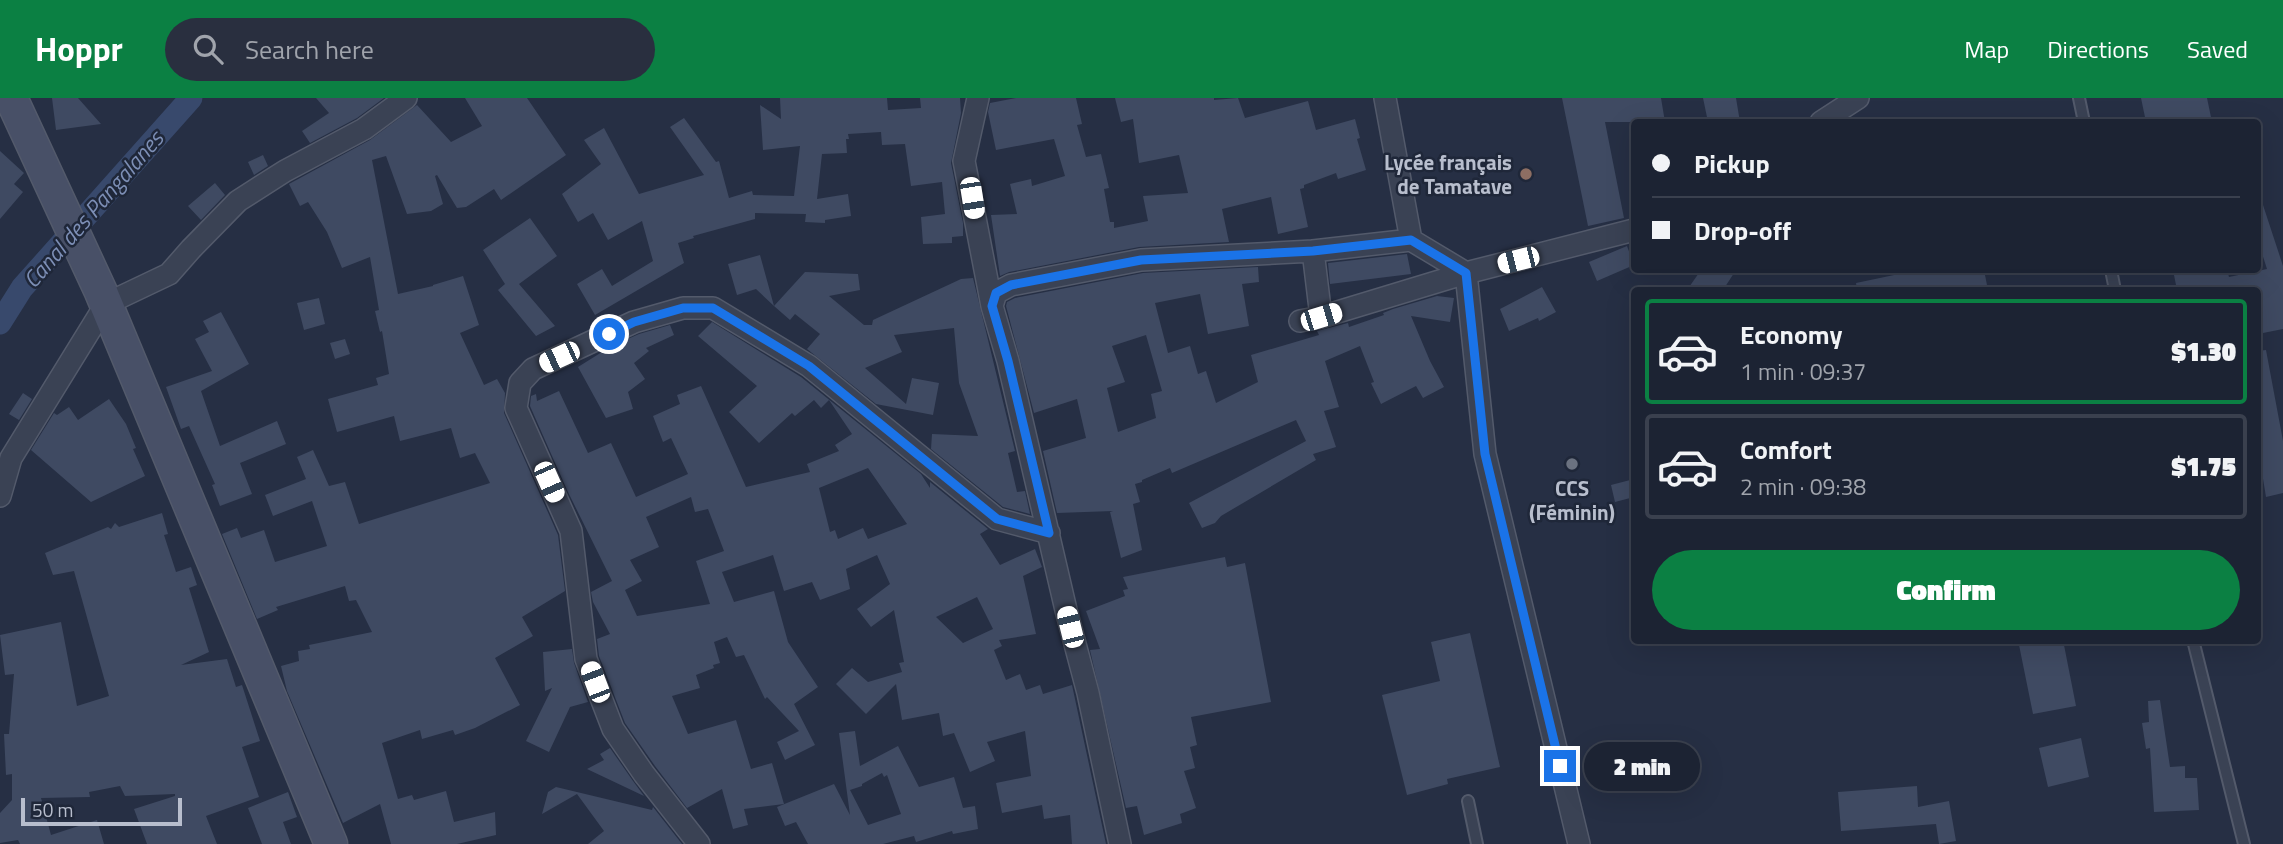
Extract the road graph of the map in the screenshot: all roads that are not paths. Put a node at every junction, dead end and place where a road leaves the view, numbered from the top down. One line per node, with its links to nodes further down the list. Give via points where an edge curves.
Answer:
1 (11, 98): 13 (main road)
2 (406, 98): 13 (street, via 364,129 238,201 169,274)
3 (978, 98): 14 (street, via 964,161)
4 (1385, 98): 10 (street)
5 (1858, 98): 7 (street)
6 (2079, 98): 8 (lane)
7 (1826, 119)
8 (2083, 119)
9 (1631, 231): 12 (street)
10 (1411, 240): 11 (street); 12 (street)
11 (1313, 251): 12 (street, via 1310,319); 14 (street, via 1141,260 1011,285 996,293)
12 (1466, 273): 23 (street, via 1485,454)
13 (103, 298): 15 (street, via 12,458); 19 (main road)
14 (992, 306): 16 (street)
15 (0, 496)
16 (1049, 533): 20 (street, via 997,519 809,366 713,308 683,308 634,322 533,369 520,383 516,408 571,531 586,659 613,729); 21 (street)
17 (2194, 644): 24 (lane)
18 (1468, 801): 22 (lane)
19 (331, 844)
20 (699, 844)
21 (1121, 844)
22 (1477, 844)
23 (1579, 844)
24 (2244, 844)

